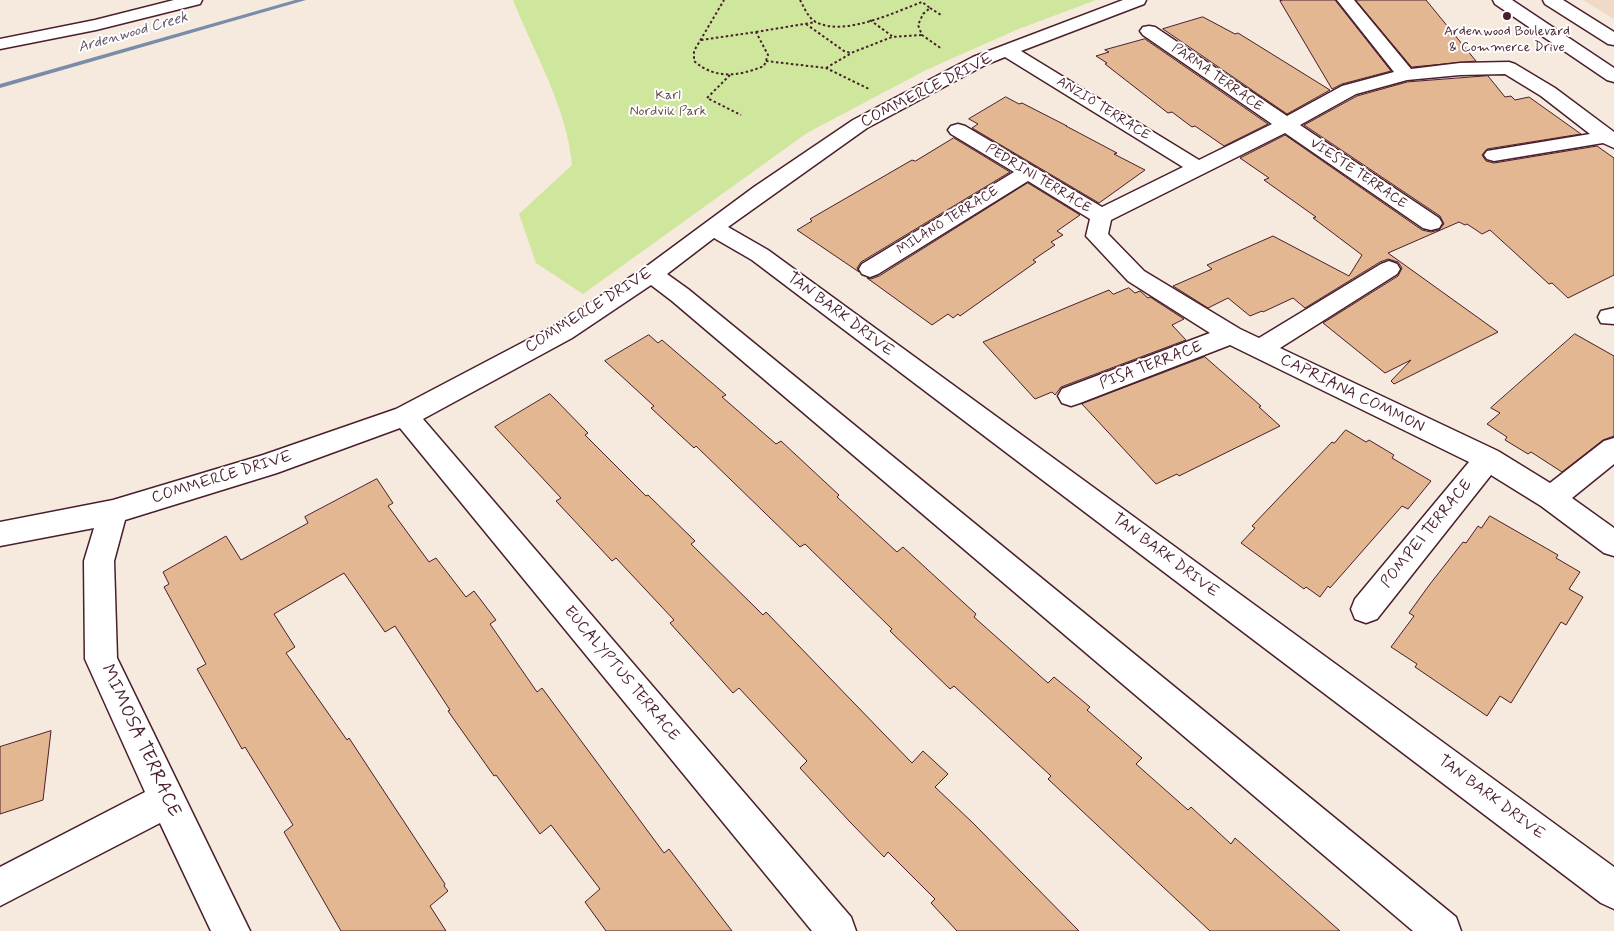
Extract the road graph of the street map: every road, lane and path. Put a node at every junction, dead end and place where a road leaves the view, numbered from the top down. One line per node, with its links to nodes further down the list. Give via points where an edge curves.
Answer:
1 (194, 0): 20 (street, via 96,25)
2 (724, 0): 18 (path)
3 (800, 0): 12 (path)
4 (1138, 0): 21 (street, COMMERCE DRIVE)
5 (1345, 0): 27 (street)
6 (1501, 0): 28 (street)
7 (1551, 0): 19 (street)
8 (920, 1): 9 (path); 11 (path)
9 (930, 8): 10 (path); 16 (path, via 918,25)
10 (941, 15)
11 (870, 20): 12 (path, via 832,27); 17 (path)
12 (816, 22): 13 (path)
13 (806, 24): 15 (path); 22 (path)
14 (1149, 31): 31 (street, PARMA TERRACE)
15 (756, 32): 18 (path); 24 (path, via 768,55)
16 (922, 35): 17 (path); 23 (path)
17 (892, 37): 22 (path)
18 (701, 40): 26 (path, via 694,51 694,60 702,69)
19 (1614, 40)
20 (0, 44)
21 (1008, 51): 29 (street, COMMERCE DRIVE, via 979,61); 35 (street, ANZIO TERRACE)
22 (851, 53): 25 (path)
23 (947, 53)
24 (766, 61): 25 (path); 26 (path, via 764,66 744,74)
25 (826, 68): 29 (path)
26 (730, 75): 30 (path, via 707,98)
27 (1406, 75): 31 (street, via 1349,90); 33 (street, via 1460,68 1508,68 1548,92)
28 (1614, 76)
29 (899, 104): 39 (street, COMMERCE DRIVE, via 860,124)
30 (741, 115)
31 (1285, 125): 35 (street); 37 (street, VIESTE TERRACE)
32 (958, 130): 36 (street, PEDRINI TERRACE)
33 (1610, 139): 34 (street)
34 (1494, 155)
35 (1198, 168): 38 (street)
36 (1027, 172): 38 (street, PEDRINI TERRACE); 41 (street, MILANO TERRACE)
37 (1431, 224)
38 (1099, 226): 43 (street, CAPRIANA COMMON, via 1136,276)
39 (714, 228): 42 (street, COMMERCE DRIVE); 56 (street, TAN BARK DRIVE, via 760,255)
40 (1389, 268): 44 (street)
41 (870, 269)
42 (651, 274): 46 (street, COMMERCE DRIVE, via 563,332); 59 (street)
43 (1230, 336): 44 (street, CAPRIANA COMMON); 45 (street, PISA TERRACE)
44 (1260, 349): 48 (street, CAPRIANA COMMON)
45 (1071, 396)
46 (405, 416): 50 (street, COMMERCE DRIVE, via 267,465); 58 (street, EUCALYPTUS TERRACE)
47 (1614, 449): 49 (street)
48 (1488, 459): 49 (street, CAPRIANA COMMON); 53 (street, POMPEI TERRACE)
49 (1551, 498): 52 (street, CAPRIANA COMMON)
50 (113, 512): 51 (street, COMMERCE DRIVE); 54 (street, MIMOSA TERRACE, via 99,561 101,659)
51 (0, 534)
52 (1614, 544)
53 (1366, 609)
54 (166, 800): 55 (street); 57 (street, MIMOSA TERRACE)
55 (0, 888)
56 (1614, 890)
57 (231, 931)
58 (837, 931)
59 (1442, 931)

